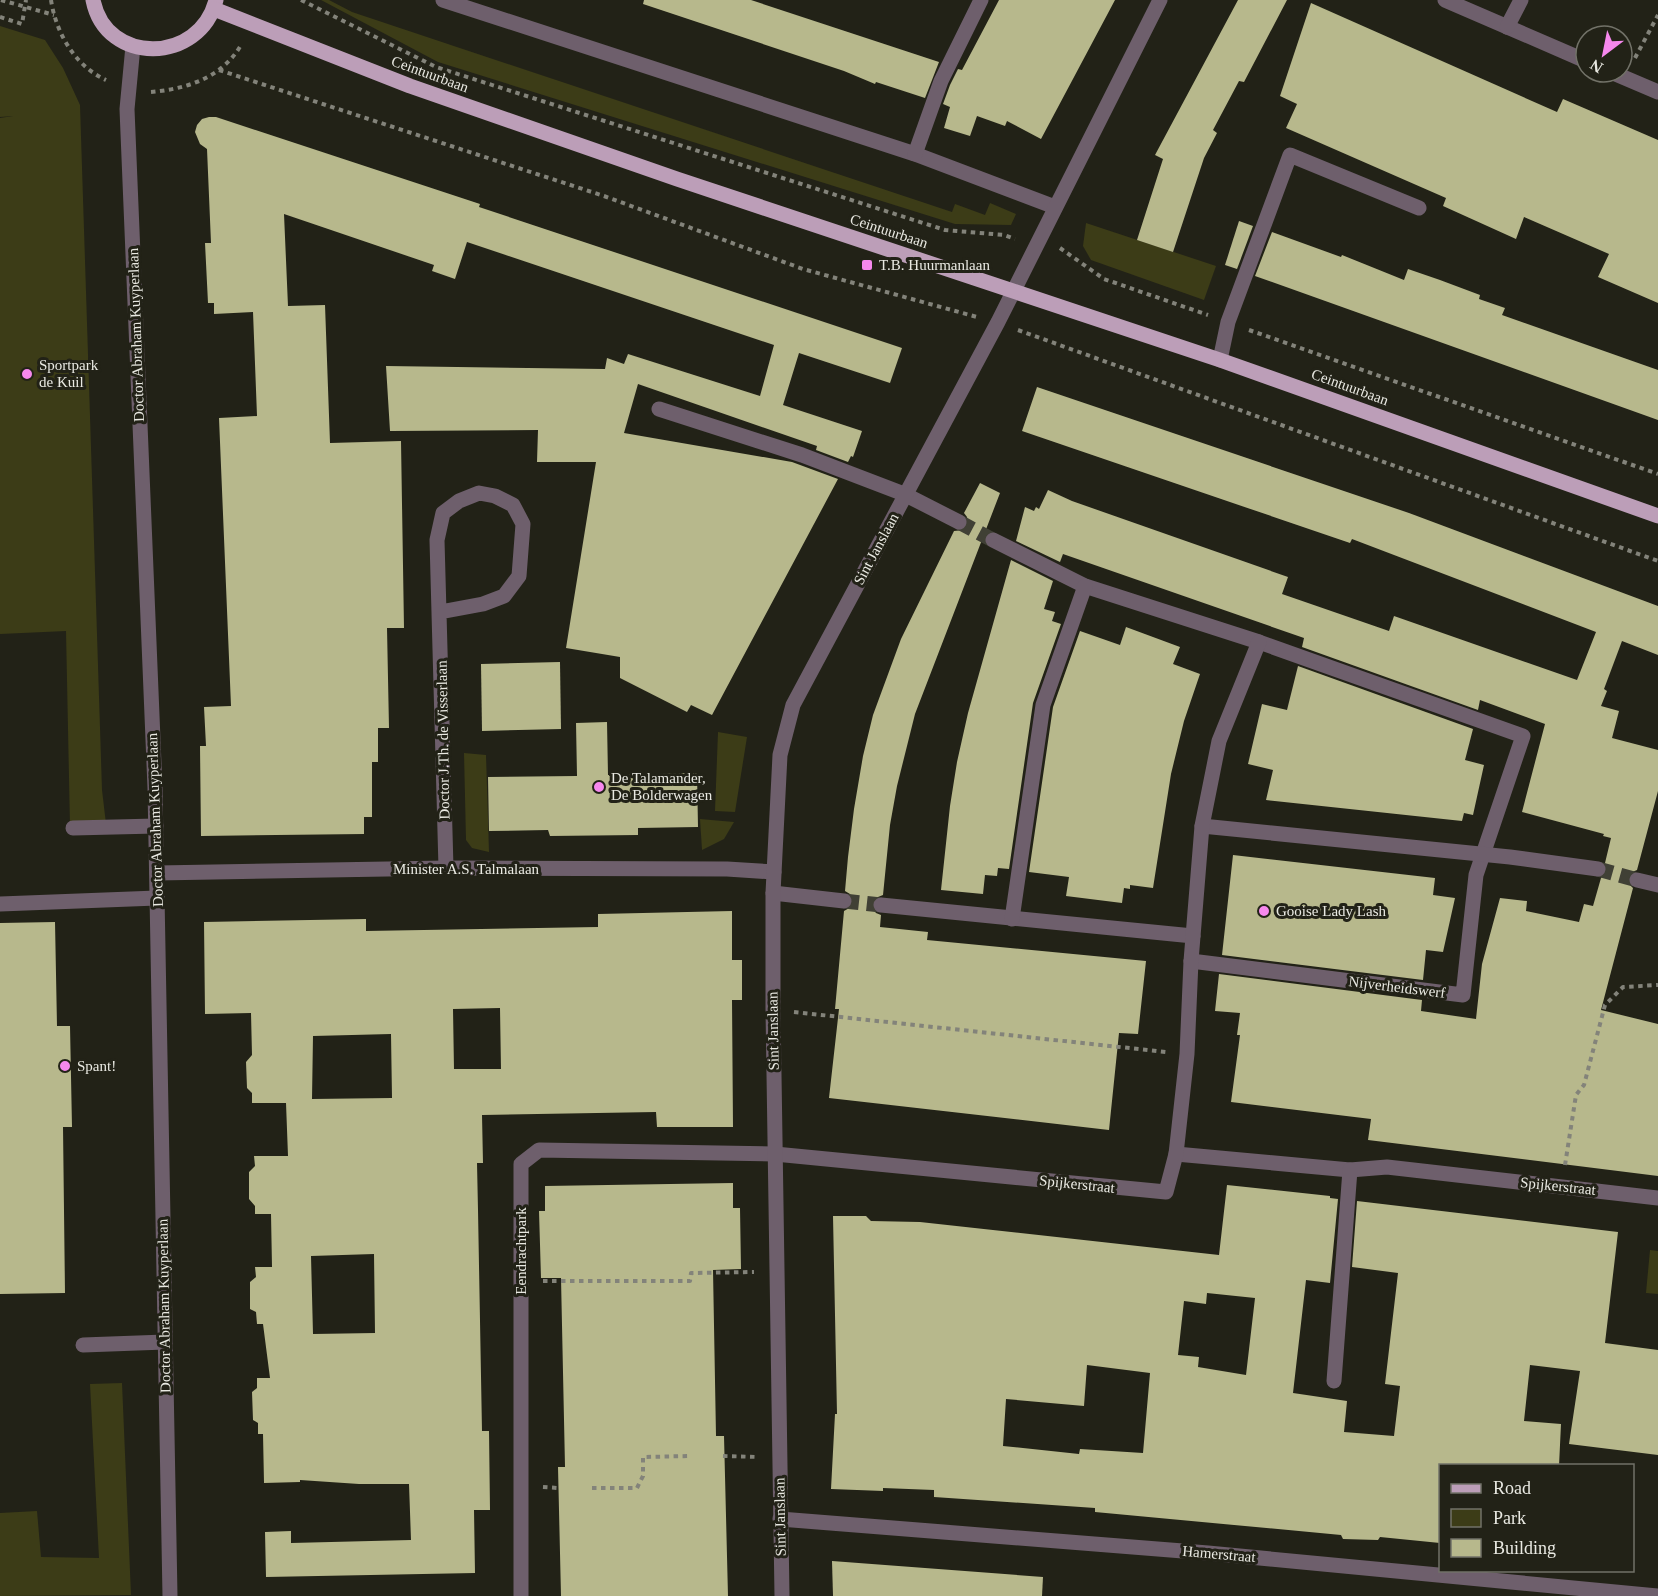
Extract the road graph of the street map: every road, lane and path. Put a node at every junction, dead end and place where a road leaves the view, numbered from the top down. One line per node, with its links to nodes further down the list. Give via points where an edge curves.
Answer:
1 (1, 0): 12 (path)
2 (26, 0): 12 (path)
3 (51, 0): 12 (path, via 54,15)
4 (93, 0): 16 (main road, via 110,31)
5 (301, 0): 25 (path, Ceintuurbaan, via 436,67 945,230 1004,236)
6 (443, 0): 22 (street)
7 (981, 0): 22 (street, via 941,81)
8 (1160, 0): 23 (street)
9 (1444, 0): 15 (street)
10 (1521, 0): 15 (street)
11 (215, 5): 16 (main road, via 205,25 179,45 165,49); 26 (main road, Ceintuurbaan, via 410,86)
12 (25, 6): 14 (path, via 22,24)
13 (1658, 15): 18 (path)
14 (0, 17)
15 (1507, 27): 17 (street)
16 (133, 46): 40 (street, Doctor Abraham Kuyperlaan, via 127,109)
17 (1574, 56)
18 (1634, 60)
19 (219, 70): 27 (path, via 604,196 803,268)
20 (1634, 82): 21 (street)
21 (1658, 92)
22 (915, 154): 23 (street)
23 (1055, 207): 25 (street)
24 (1419, 208): 28 (street, via 1290,155)
25 (1036, 245): 26 (street); 28 (path, Ceintuurbaan, via 1060,248 1104,279)
26 (1012, 291): 27 (street, Sint Janslaan); 29 (main road, Ceintuurbaan)
27 (998, 322): 32 (street, Sint Janslaan); 36 (path)
28 (1228, 322): 29 (street); 31 (path, Ceintuurbaan)
29 (1220, 360): 33 (main road, Ceintuurbaan)
30 (659, 409): 32 (street, Sint Janslaan, via 802,455)
31 (1658, 474)
32 (904, 495): 34 (street); 46 (street, Sint Janslaan, via 793,705 780,755)
33 (1658, 516)
34 (959, 522)
35 (993, 540): 37 (street, Nijverheidswerf)
36 (1658, 561)
37 (1085, 585): 39 (street, Nijverheidswerf); 55 (street, via 1043,705)
38 (440, 612): 38 (street, Doctor J.Th. de Visserlaan, via 504,596 519,576 523,524 513,505 479,493 442,513 437,540); 44 (street, Doctor J.Th. de Visserlaan)
39 (1258, 642): 41 (street, via 1220,741); 43 (street, Nijverheidswerf, via 1523,736)
40 (156, 826): 42 (street); 47 (street, Doctor Abraham Kuyperlaan)
41 (1202, 826): 43 (street); 56 (street)
42 (73, 828)
43 (1483, 855): 45 (street); 57 (street, Nijverheidswerf, via 1476,875 1463,995)
44 (446, 868): 46 (street, Minister A.S. Talmalaan); 47 (street, Minister A.S. Talmalaan)
45 (1598, 869)
46 (774, 872): 50 (street, Sint Janslaan)
47 (157, 873): 51 (street, Doctor Abraham Kuyperlaan)
48 (1637, 880): 49 (street)
49 (1658, 885)
50 (773, 893): 52 (street); 59 (street, Sint Janslaan)
51 (157, 898): 53 (street); 68 (street, Doctor Abraham Kuyperlaan)
52 (844, 901)
53 (0, 904)
54 (881, 905): 55 (street)
55 (1012, 919): 56 (street)
56 (1193, 936): 57 (street)
57 (1191, 961): 60 (street)
58 (1658, 985): 64 (path, via 1623,987 1605,1005 1584,1085 1576,1095)
59 (773, 1010): 60 (path); 61 (street, Sint Janslaan)
60 (1186, 1054): 62 (street)
61 (775, 1154): 62 (street, Spijkerstraat, via 1166,1192); 66 (street, Sint Janslaan); 67 (street, Eendrachtpark, via 539,1150 521,1164)
62 (1176, 1154): 63 (street, Spijkerstraat)
63 (1350, 1170): 64 (street, Spijkerstraat, via 1387,1167); 70 (street)
64 (1562, 1187): 65 (street, Spijkerstraat)
65 (1658, 1198)
66 (777, 1271): 67 (path, via 691,1273 690,1281); 73 (street, Sint Janslaan)
67 (521, 1281): 77 (street, Eendrachtpark)
68 (165, 1342): 69 (street); 76 (street, Doctor Abraham Kuyperlaan)
69 (83, 1345)
70 (1334, 1381)
71 (690, 1456): 74 (path, via 643,1457 643,1476 637,1488)
72 (723, 1456): 73 (path)
73 (779, 1457): 75 (street, Sint Janslaan)
74 (592, 1488)
75 (780, 1519): 78 (street, Sint Janslaan); 79 (street, Hamerstraat, via 1208,1553)
76 (170, 1596)
77 (521, 1596)
78 (783, 1596)
79 (1658, 1596)

